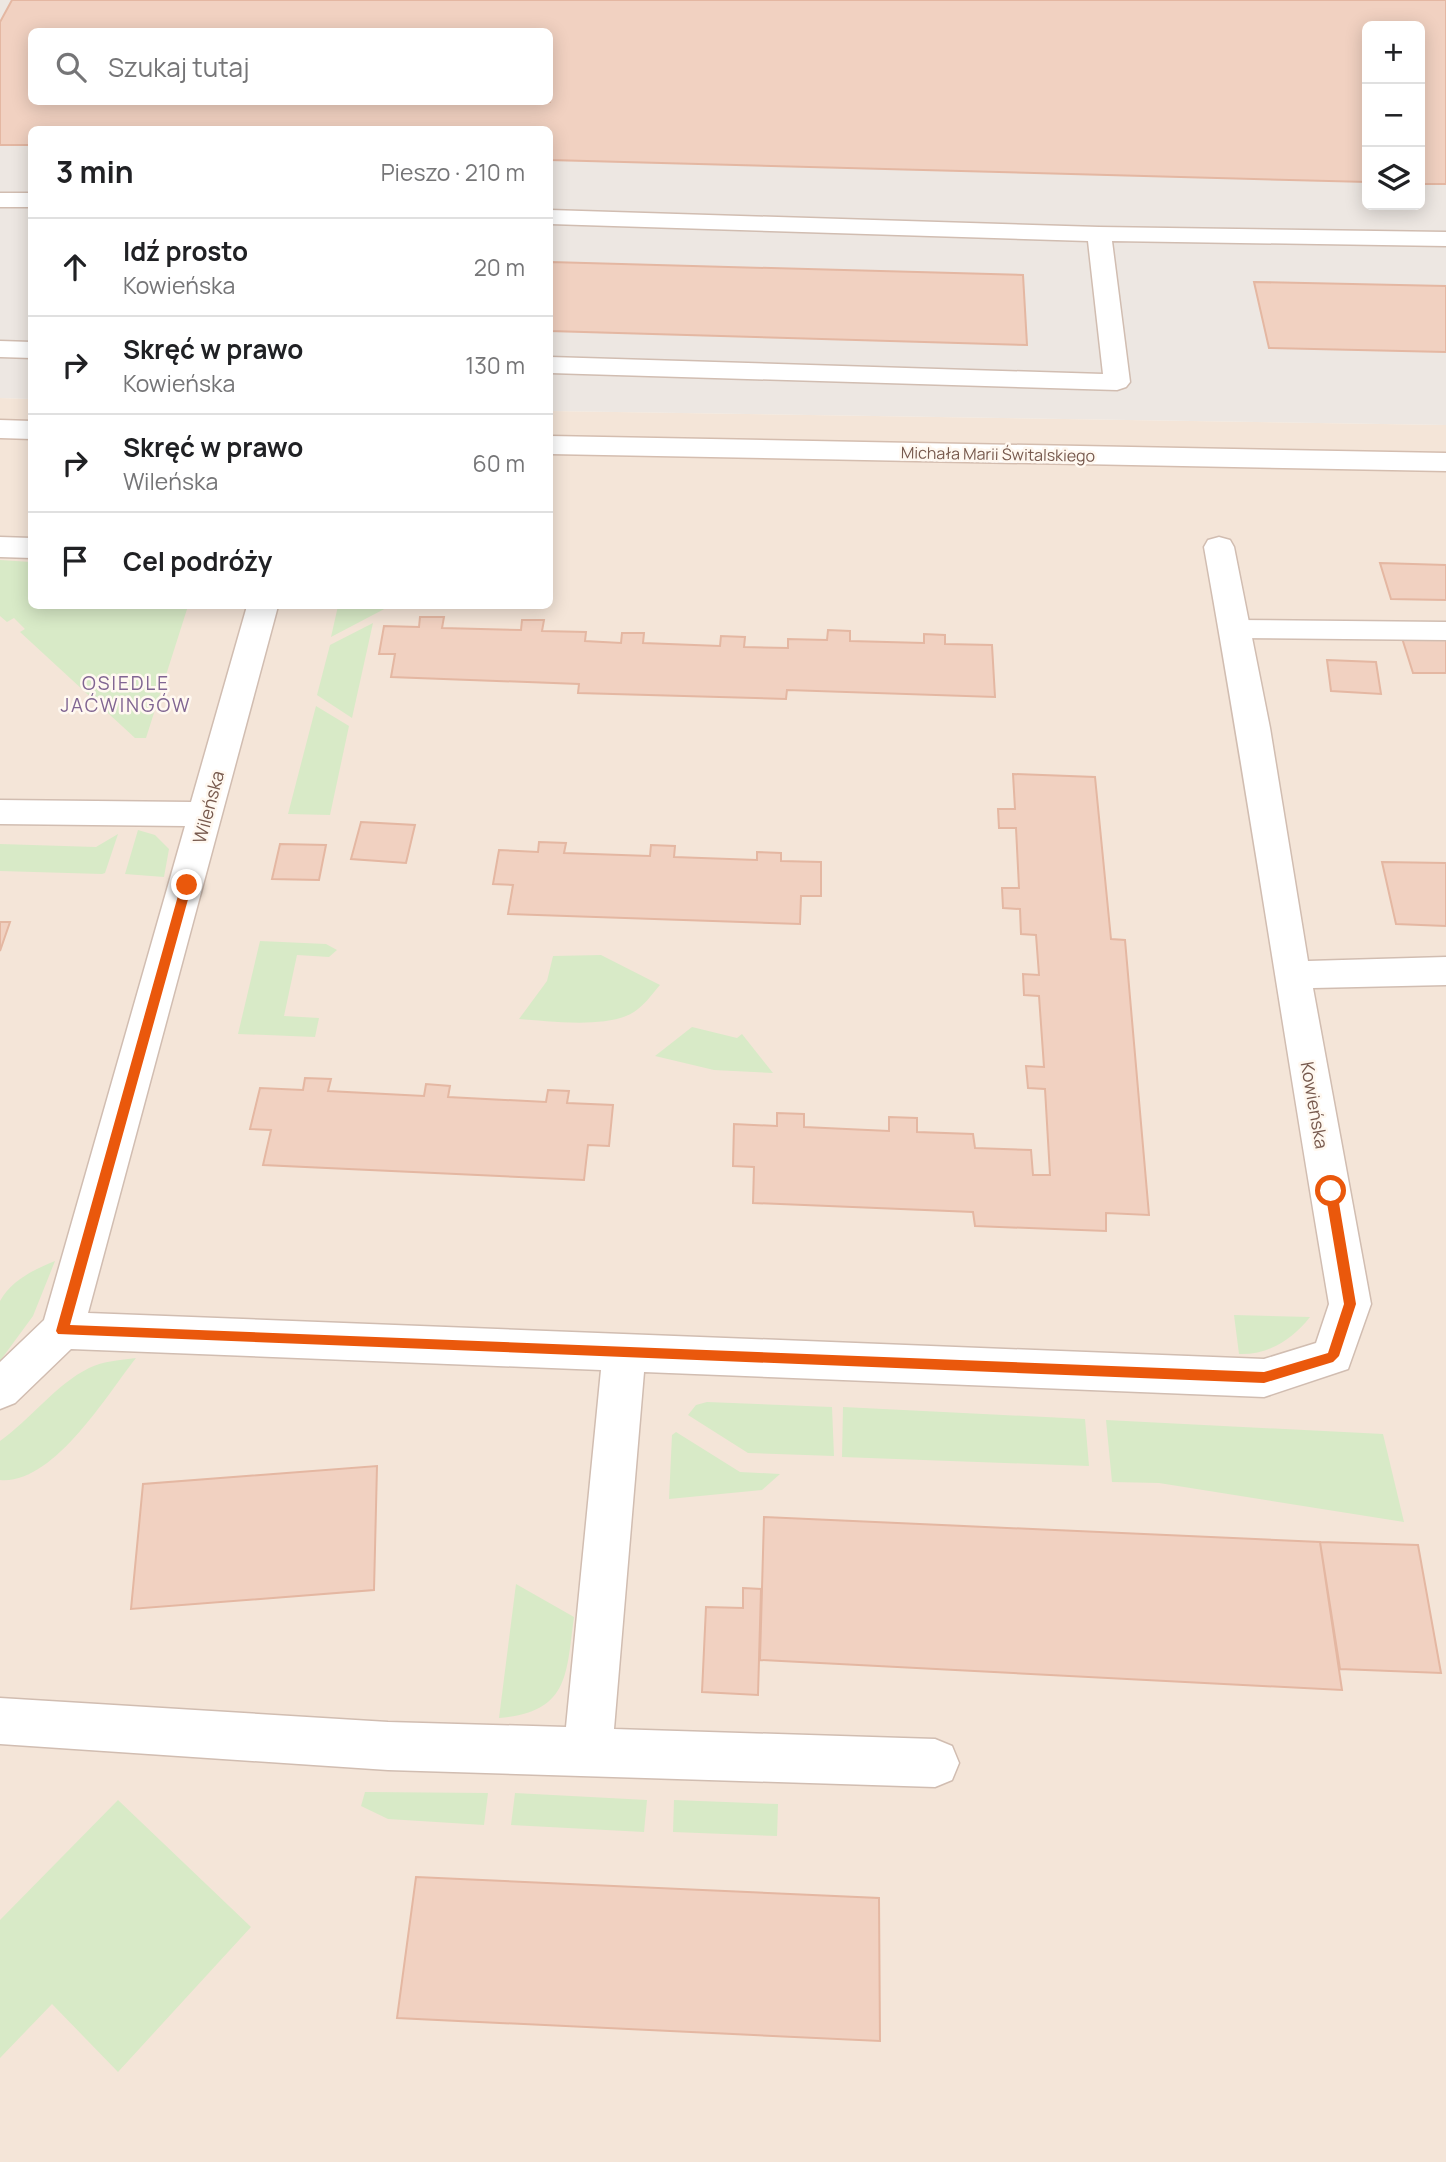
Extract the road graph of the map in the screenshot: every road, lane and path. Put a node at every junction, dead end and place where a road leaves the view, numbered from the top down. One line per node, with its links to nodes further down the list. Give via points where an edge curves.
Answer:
1 (0, 200): 2 (lane)
2 (28, 201)
3 (553, 216): 4 (lane)
4 (1099, 234): 5 (lane); 8 (lane, via 1117,382)
5 (1446, 239)
6 (0, 349): 7 (lane)
7 (28, 350)
8 (553, 365)
9 (0, 429): 10 (street)
10 (28, 430)
11 (553, 445): 12 (street, Michała Marii Świtalskiego)
12 (1446, 462)
13 (0, 547): 15 (street)
14 (1219, 547): 17 (street, Kowieńska)
15 (28, 548)
16 (263, 609): 20 (street, Wileńska)
17 (1234, 629): 18 (lane); 22 (street, Kowieńska)
18 (1446, 631)
19 (0, 812): 20 (street)
20 (207, 814): 23 (street, Wileńska)
21 (1446, 971): 22 (street)
22 (1292, 975): 24 (street, Kowieńska, via 1350,1304 1333,1356 1264,1378)
23 (62, 1331): 24 (street, Kowieńska); 25 (street)
24 (625, 1351): 27 (street)
25 (0, 1390)
26 (0, 1721): 27 (street, via 388,1746)
27 (588, 1752): 28 (street)
28 (935, 1763)

